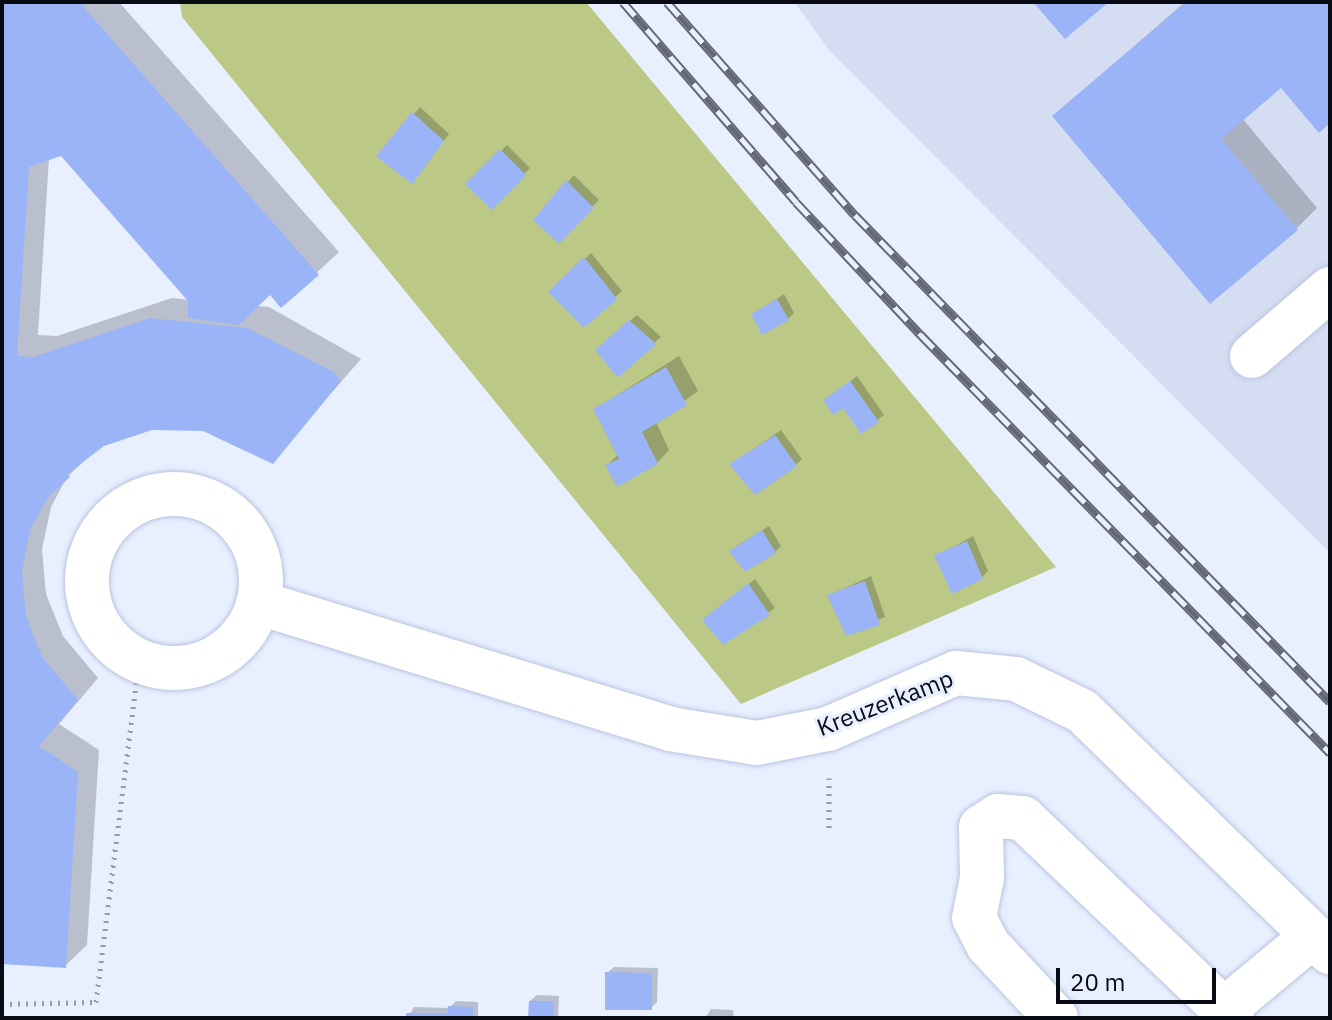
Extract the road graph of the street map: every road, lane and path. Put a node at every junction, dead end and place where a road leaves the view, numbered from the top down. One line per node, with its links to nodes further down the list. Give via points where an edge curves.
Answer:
1 (1330, 289): 2 (street)
2 (1252, 356)
3 (259, 603): 4 (street, via 247,630 227,651 202,665 165,669); 4 (street, via 262,578 253,541 223,508 194,495 154,495 129,506 109,522 91,551 88,600 103,633); 5 (street, Kreuzerkamp, via 670,729 757,743 828,729 956,673 1016,679 1082,711)
4 (139, 662): 6 (path, via 96,1002)
5 (1322, 944): 7 (street)
6 (2, 1004)
7 (1228, 1014): 8 (street, via 1023,818 998,816 981,827 982,878 974,918 988,945)
8 (1056, 1018)

